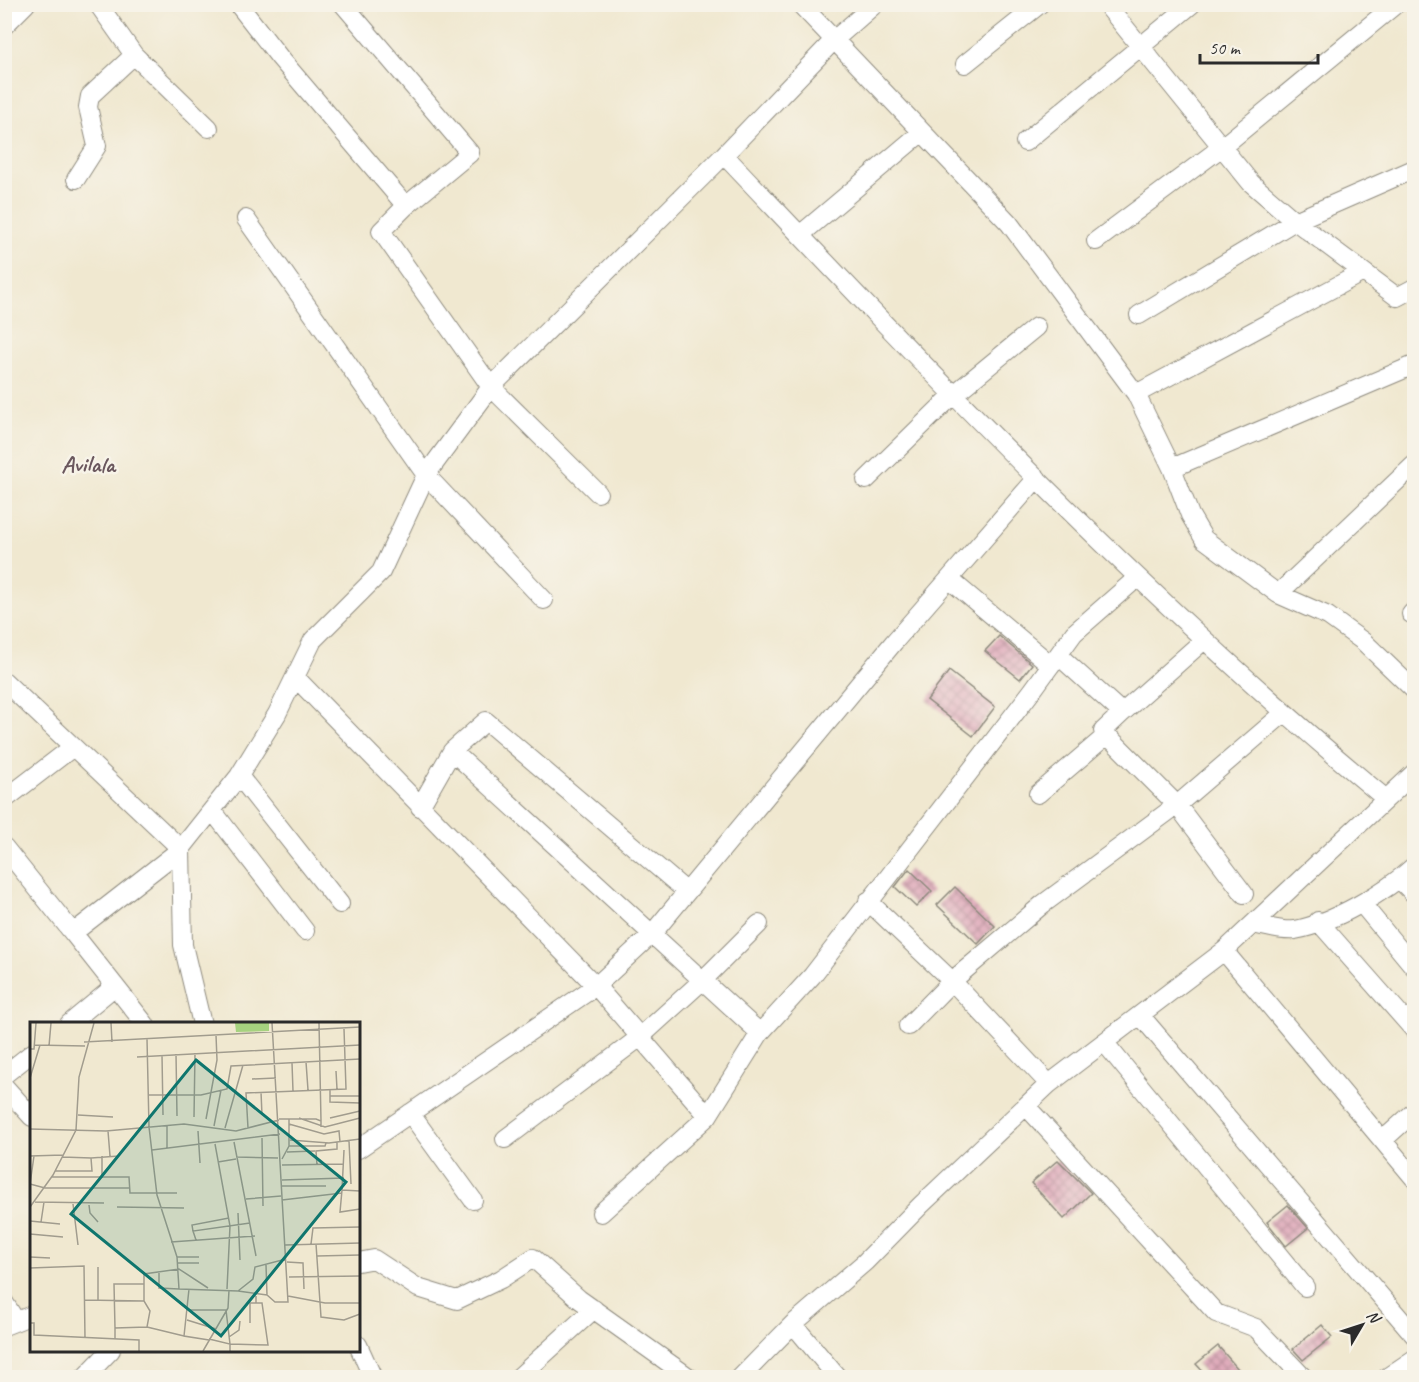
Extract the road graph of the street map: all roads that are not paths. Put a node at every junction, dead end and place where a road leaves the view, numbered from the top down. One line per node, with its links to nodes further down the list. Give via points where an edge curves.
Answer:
1 (26, 4): 11 (street)
2 (98, 4): 14 (street)
3 (238, 4): 23 (street)
4 (343, 4): 23 (street, via 470,153)
5 (800, 4): 12 (street)
6 (875, 4): 12 (street)
7 (1040, 4): 15 (street)
8 (1106, 4): 13 (street)
9 (1192, 4): 13 (street)
10 (1396, 4): 19 (street)
11 (4, 26)
12 (834, 40): 17 (street); 20 (street)
13 (1141, 47): 18 (street); 19 (street)
14 (134, 55): 16 (street); 22 (street, via 90,96 88,107 97,147)
15 (964, 64)
16 (209, 128)
17 (922, 132): 26 (street); 34 (street, via 1009,223)
18 (1025, 142)
19 (1222, 147): 25 (street, via 1251,183); 27 (street)
20 (724, 155): 26 (street); 33 (street)
21 (1414, 169): 25 (street)
22 (76, 179)
23 (406, 206): 33 (street, via 381,231)
24 (246, 219): 38 (street)
25 (1295, 221): 28 (street); 30 (street)
26 (800, 236): 35 (street)
27 (1096, 241)
28 (1363, 272): 29 (street, via 1397,297); 34 (street)
29 (1414, 288)
30 (1139, 315)
31 (1036, 327): 35 (street)
32 (1414, 365): 37 (street)
33 (491, 387): 38 (street); 41 (street)
34 (1136, 394): 37 (street)
35 (952, 396): 39 (street); 40 (street)
36 (1414, 465): 44 (street)
37 (1172, 468): 44 (street, via 1204,539)
38 (426, 475): 45 (street); 48 (street, via 381,573 313,639)
39 (1037, 478): 42 (street); 43 (street)
40 (866, 480)
41 (598, 493)
42 (1137, 578): 46 (street); 47 (street, via 1074,633)
43 (949, 579): 47 (street); 68 (street)
44 (1278, 594): 50 (street, via 1328,616 1364,642)
45 (544, 600)
46 (1204, 640): 51 (street); 52 (street)
47 (1054, 660): 51 (street); 71 (street)
48 (295, 676): 57 (street); 62 (street)
49 (4, 681): 54 (street)
50 (1414, 690)
51 (1122, 712): 53 (street, via 1103,731)
52 (1283, 714): 59 (street); 61 (street)
53 (1107, 735): 58 (street); 61 (street)
54 (73, 747): 60 (street); 65 (street)
55 (452, 751): 62 (street); 68 (street, via 486,721); 79 (street)
56 (1414, 773): 59 (street)
57 (239, 776): 63 (street); 72 (street)
58 (1038, 794)
59 (1386, 799): 76 (street)
60 (4, 800)
61 (1177, 805): 69 (street); 83 (street, via 1043,904)
62 (420, 807): 85 (street)
63 (212, 810): 65 (street); 77 (street)
64 (4, 847): 78 (street)
65 (181, 849): 78 (street); 89 (street, via 183,945)
66 (1414, 866): 67 (street)
67 (1400, 880): 70 (street); 73 (street)
68 (687, 892): 79 (street)
69 (1244, 894)
70 (1414, 894)
71 (868, 901): 83 (street); 92 (street, via 812,976)
72 (340, 904)
73 (1362, 904): 74 (street); 81 (street)
74 (1318, 921): 76 (street, via 1287,930); 91 (street)
75 (759, 924): 82 (street)
76 (1253, 924): 80 (street)
77 (305, 931)
78 (73, 933): 84 (street)
79 (652, 934): 82 (street); 85 (street)
80 (1224, 951): 86 (street); 105 (street)
81 (1414, 967)
82 (703, 980): 92 (street); 93 (street)
83 (952, 981): 90 (street); 97 (street)
84 (115, 986): 87 (street); 88 (street)
85 (596, 986): 93 (street); 101 (street)
86 (1140, 1015): 94 (street); 116 (street)
87 (70, 1022)
88 (144, 1022)
89 (202, 1022)
90 (908, 1026)
91 (1414, 1030)
92 (760, 1033): 103 (street)
93 (639, 1038): 103 (street); 104 (street)
94 (1104, 1042): 97 (street); 111 (street)
95 (30, 1055): 96 (street)
96 (4, 1075)
97 (1049, 1084): 99 (street)
98 (4, 1086): 102 (street)
99 (1026, 1106): 115 (street, via 865,1262); 126 (street, via 1216,1313 1256,1328)
100 (1414, 1112): 105 (street)
101 (411, 1113): 106 (street); 108 (street)
102 (30, 1115)
103 (708, 1116): 109 (street)
104 (505, 1139)
105 (1383, 1140): 107 (street)
106 (360, 1148)
107 (1414, 1178)
108 (473, 1200)
109 (601, 1213)
110 (360, 1262): 113 (street, via 374,1259 418,1288 457,1300 533,1258)
111 (1305, 1287)
112 (4, 1302): 114 (street)
113 (594, 1310): 122 (street); 123 (street)
114 (17, 1321)
115 (793, 1324): 124 (street); 125 (street)
116 (1414, 1335)
117 (360, 1348): 121 (street)
118 (109, 1352): 120 (street)
119 (1414, 1359): 127 (street)
120 (84, 1377)
121 (373, 1377)
122 (518, 1377)
123 (690, 1377)
124 (740, 1377)
125 (838, 1377)
126 (1304, 1377)
127 (1386, 1377)

